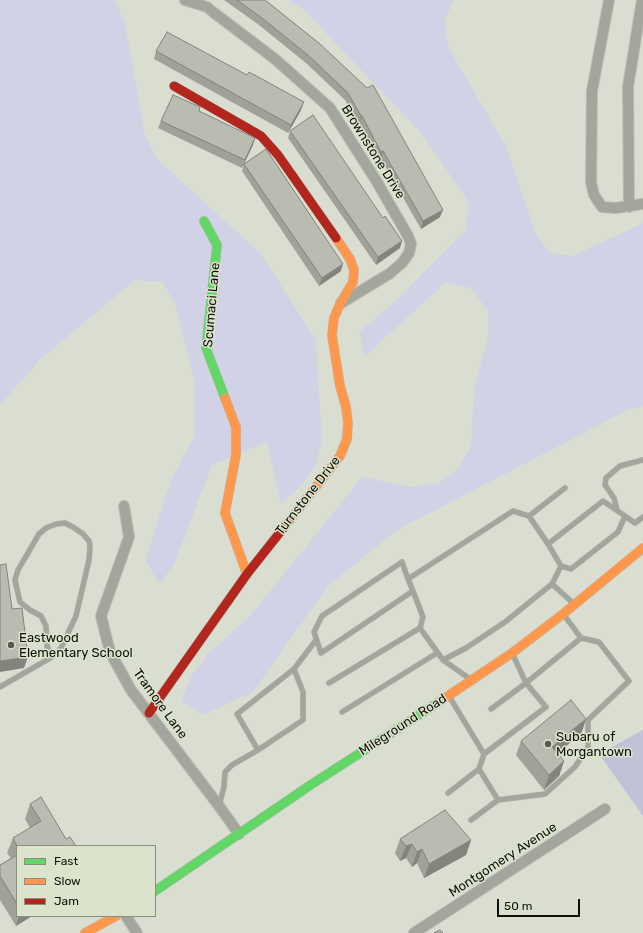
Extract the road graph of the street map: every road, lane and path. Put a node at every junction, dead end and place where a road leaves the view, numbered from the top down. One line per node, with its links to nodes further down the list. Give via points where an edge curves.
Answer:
1 (185, 0): 8 (street, Brownstone Drive, via 207,7 275,59 330,108 408,236 411,244 409,253 402,263 389,274)
2 (610, 0): 6 (street, via 592,91 591,182 594,196 602,207)
3 (642, 0): 6 (street, via 628,87)
4 (174, 86): 8 (street, Turnstone Drive, via 261,136 278,155 350,259 354,270 352,282)
5 (643, 204): 6 (street)
6 (629, 207)
7 (204, 221): 19 (street, Scumaci Lane, via 217,245 206,348 236,427 236,455 225,513)
8 (340, 304): 19 (street, Turnstone Drive, via 334,318 332,335 346,407 347,439 340,456)
9 (643, 460): 12 (lane, via 620,466 606,478 605,485 614,498)
10 (565, 488): 13 (lane)
11 (124, 506): 40 (street, Tramore Lane, via 129,537 102,616 110,652 131,690)
12 (617, 510): 14 (lane); 16 (lane, via 603,501)
13 (529, 516): 16 (lane); 20 (lane, via 513,511)
14 (625, 516): 15 (lane, via 635,523); 18 (lane, via 618,532 612,537 571,569)
15 (642, 519)
16 (548, 544): 18 (lane)
17 (643, 548): 23 (street, Mileground Road)
18 (561, 566): 21 (lane)
19 (247, 574): 40 (street, Turnstone Drive)
20 (408, 579): 22 (lane); 27 (lane, via 402,562 322,616 314,632)
21 (552, 584): 23 (lane); 31 (lane, via 505,622)
22 (413, 591): 25 (lane, via 423,617); 27 (lane, via 321,653)
23 (574, 605): 24 (street, Mileground Road)
24 (563, 614): 26 (lane); 28 (street, Mileground Road)
25 (420, 628): 29 (lane); 34 (lane)
26 (581, 638): 35 (lane); 45 (lane, via 599,642 629,681 588,720 588,747 575,767 545,794)
27 (316, 640): 32 (lane)
28 (512, 652): 33 (street, Mileground Road); 35 (lane)
29 (437, 654): 31 (lane); 39 (lane)
30 (52, 657): 30 (lane, via 61,648 76,616 90,560 89,541 65,523 46,528 39,534 15,580 20,602 41,616 46,626 47,646); 36 (lane)
31 (443, 660): 33 (lane)
32 (294, 669): 41 (lane, via 303,692 303,720); 41 (lane, via 237,714)
33 (471, 680): 37 (street, Mileground Road)
34 (329, 683)
35 (526, 683): 38 (lane); 42 (lane, via 546,707)
36 (0, 687)
37 (448, 696): 42 (lane); 49 (street, Mileground Road)
38 (491, 709)
39 (342, 712)
40 (149, 713): 46 (street, Tramore Lane)
41 (258, 750): 46 (lane, via 232,764 225,772)
42 (484, 754): 43 (lane)
43 (480, 769): 44 (lane); 45 (lane)
44 (448, 793)
45 (498, 800): 48 (lane)
46 (219, 806): 49 (street, Tramore Lane)
47 (605, 809): 55 (street, Montgomery Avenue)
48 (472, 820)
49 (239, 834): 50 (street, Mileground Road)
50 (156, 890)
51 (114, 917): 53 (street)
52 (127, 917): 54 (street)
53 (85, 933)
54 (137, 933)
55 (414, 933)

